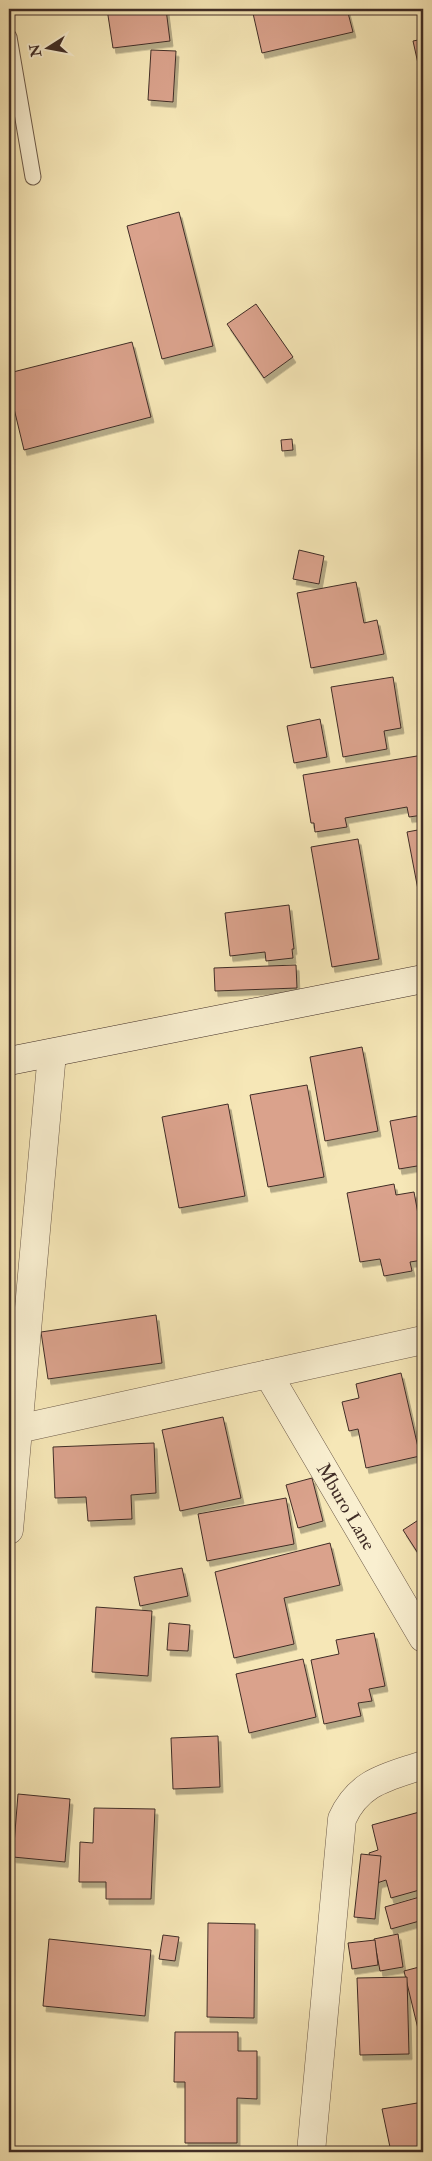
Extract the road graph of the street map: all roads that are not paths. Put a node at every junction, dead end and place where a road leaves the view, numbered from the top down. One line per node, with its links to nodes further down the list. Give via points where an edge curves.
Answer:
1 (9, 37): 2 (lane)
2 (32, 176)
3 (423, 979): 4 (street)
4 (52, 1053): 5 (street); 8 (street)
5 (9, 1061)
6 (423, 1340): 7 (street)
7 (268, 1374): 8 (street); 10 (street, Mburo Lane)
8 (18, 1429): 9 (street)
9 (9, 1530)
10 (423, 1638)
11 (423, 1765): 12 (street, via 375,1782 360,1791 342,1818)
12 (311, 2152)

